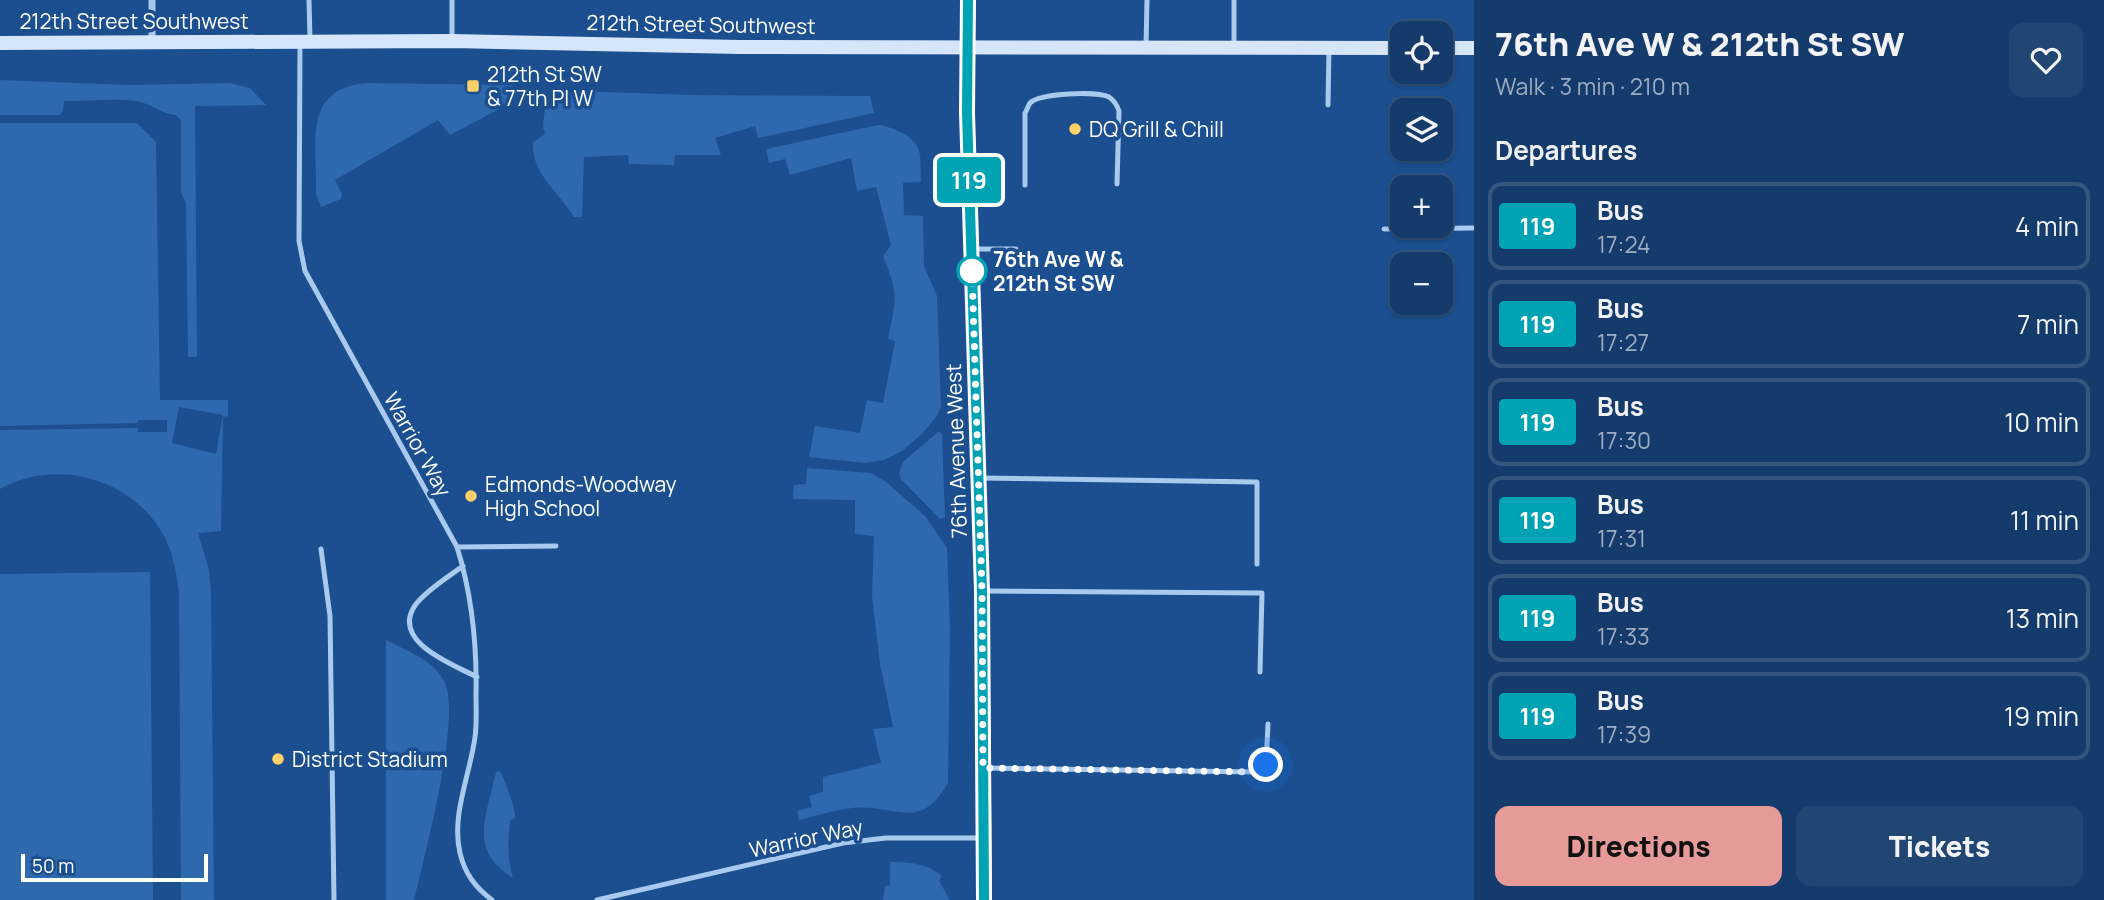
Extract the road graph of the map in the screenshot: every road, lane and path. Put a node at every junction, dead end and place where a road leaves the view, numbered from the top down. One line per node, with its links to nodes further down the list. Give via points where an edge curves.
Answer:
1 (152, 0): 9 (street)
2 (309, 0): 7 (lane, Warrior Way)
3 (452, 0): 8 (lane)
4 (968, 0): 11 (main road, 76th Avenue West)
5 (1147, 0): 17 (lane)
6 (1234, 0): 12 (lane)
7 (305, 41): 8 (main road, 212th Street Southwest); 9 (main road, 212th Street Southwest); 26 (lane, Warrior Way, via 299,241 305,271)
8 (452, 41): 11 (main road, 212th Street Southwest)
9 (152, 42): 10 (main road, 212th Street Southwest)
10 (0, 43)
11 (968, 47): 17 (main road, 212th Street Southwest); 23 (main road, 76th Avenue West)
12 (1234, 48): 13 (main road, 212th Street Southwest); 17 (main road, 212th Street Southwest)
13 (1329, 48): 14 (main road, 212th Street Southwest); 18 (lane)
14 (1390, 48)
15 (1453, 48): 16 (main road)
16 (1474, 48)
17 (1145, 49)
18 (1328, 105)
19 (1117, 184): 20 (lane, via 1116,103 1104,95 1058,95 1030,103 1025,113)
20 (1025, 185)
21 (1474, 228): 22 (lane)
22 (1384, 229)
23 (971, 249): 24 (lane); 25 (main road, 76th Avenue West)
24 (1016, 249)
25 (979, 478): 29 (lane, via 1257,482); 31 (main road, 76th Avenue West)
26 (457, 547): 27 (lane); 30 (lane, Warrior Way)
27 (556, 547)
28 (321, 549): 39 (lane, via 330,616)
29 (1257, 564)
30 (463, 566): 33 (lane, Warrior Way, via 474,621); 33 (lane, via 415,606 410,626 424,648)
31 (982, 591): 32 (lane, via 1262,593); 35 (main road, 76th Avenue West)
32 (1260, 672)
33 (477, 677): 37 (lane, Warrior Way, via 476,734 457,829 465,871)
34 (1268, 724): 35 (lane, via 1266,765 1256,772)
35 (983, 768): 36 (main road, 76th Avenue West)
36 (984, 838): 38 (lane, Warrior Way, via 843,843); 43 (main road, 76th Avenue West)
37 (486, 895): 40 (lane); 41 (lane, Warrior Way)
38 (623, 897): 42 (lane, Warrior Way)
39 (334, 900)
40 (479, 900)
41 (492, 900)
42 (597, 900)
43 (985, 900)

